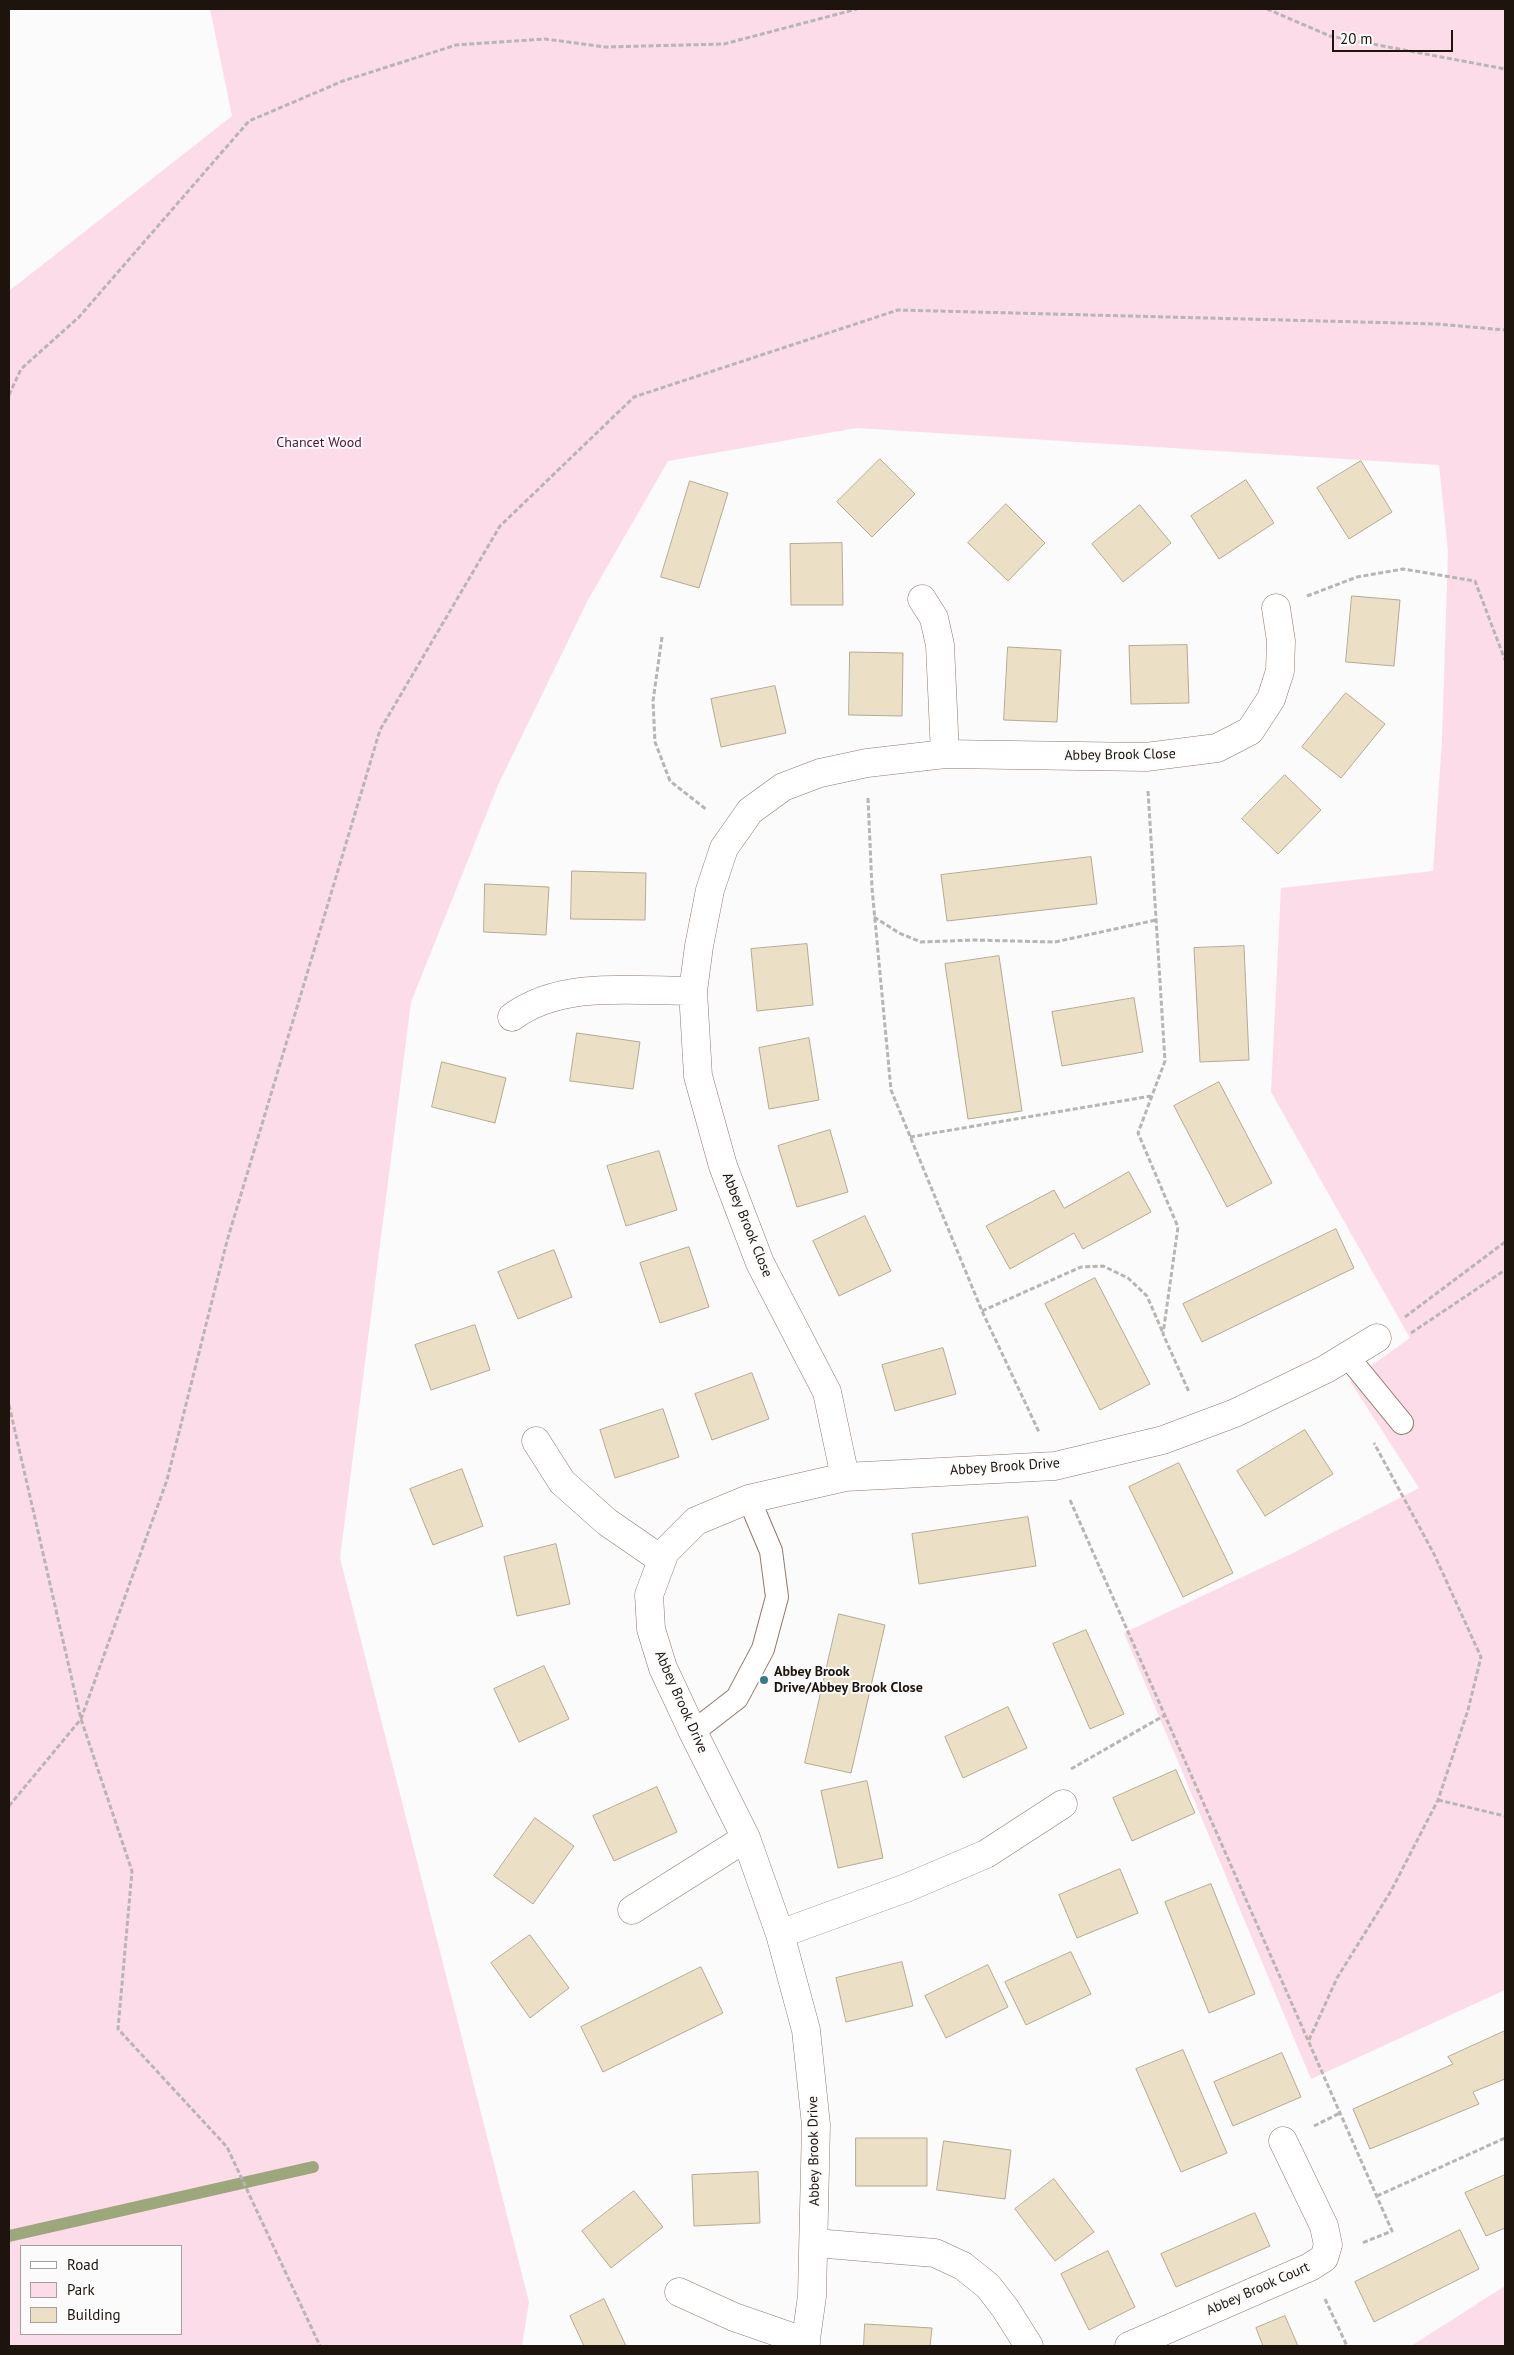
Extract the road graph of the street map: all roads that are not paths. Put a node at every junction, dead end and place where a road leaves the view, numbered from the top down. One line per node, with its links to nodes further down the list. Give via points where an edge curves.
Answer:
1 (922, 598): 3 (street, via 934,618 940,645)
2 (1276, 608): 3 (street, Abbey Brook Close, via 1281,641 1280,671 1271,699 1250,732 1217,748 1146,757)
3 (945, 754): 4 (street, Abbey Brook Close, via 867,763 820,773 783,787 750,811 724,848 710,890)
4 (694, 991): 5 (street, via 578,992 529,1004); 10 (street, Abbey Brook Close, via 698,1076 723,1166 760,1263 827,1392)
5 (512, 1017)
6 (1377, 1338): 7 (street, Abbey Brook Drive)
7 (1348, 1357): 8 (lane); 10 (street, Abbey Brook Drive, via 1235,1414 1163,1440 1055,1466)
8 (1402, 1422)
9 (536, 1441): 12 (street, via 562,1482 607,1522)
10 (845, 1477): 11 (street, Abbey Brook Drive)
11 (749, 1499): 12 (street, Abbey Brook Drive, via 696,1521 665,1552); 13 (lane, via 771,1551 777,1597 763,1649 737,1698)
12 (662, 1560): 13 (street, Abbey Brook Drive, via 648,1595 651,1629 663,1668)
13 (693, 1732): 15 (street, Abbey Brook Drive)
14 (1063, 1804): 17 (street, via 986,1854 906,1888)
15 (746, 1838): 16 (street); 17 (street, Abbey Brook Drive)
16 (632, 1910)
17 (780, 1934): 19 (street, Abbey Brook Drive, via 806,2030 816,2125)
18 (1283, 2141): 23 (street, Abbey Brook Court, via 1324,2226 1328,2244 1317,2262)
19 (814, 2243): 21 (street, Abbey Brook Drive, via 812,2296); 22 (street, via 935,2253 963,2266 988,2286)
20 (679, 2292): 21 (street, Abbey Brook Drive)
21 (805, 2344)
22 (1029, 2346)
23 (1129, 2346)

